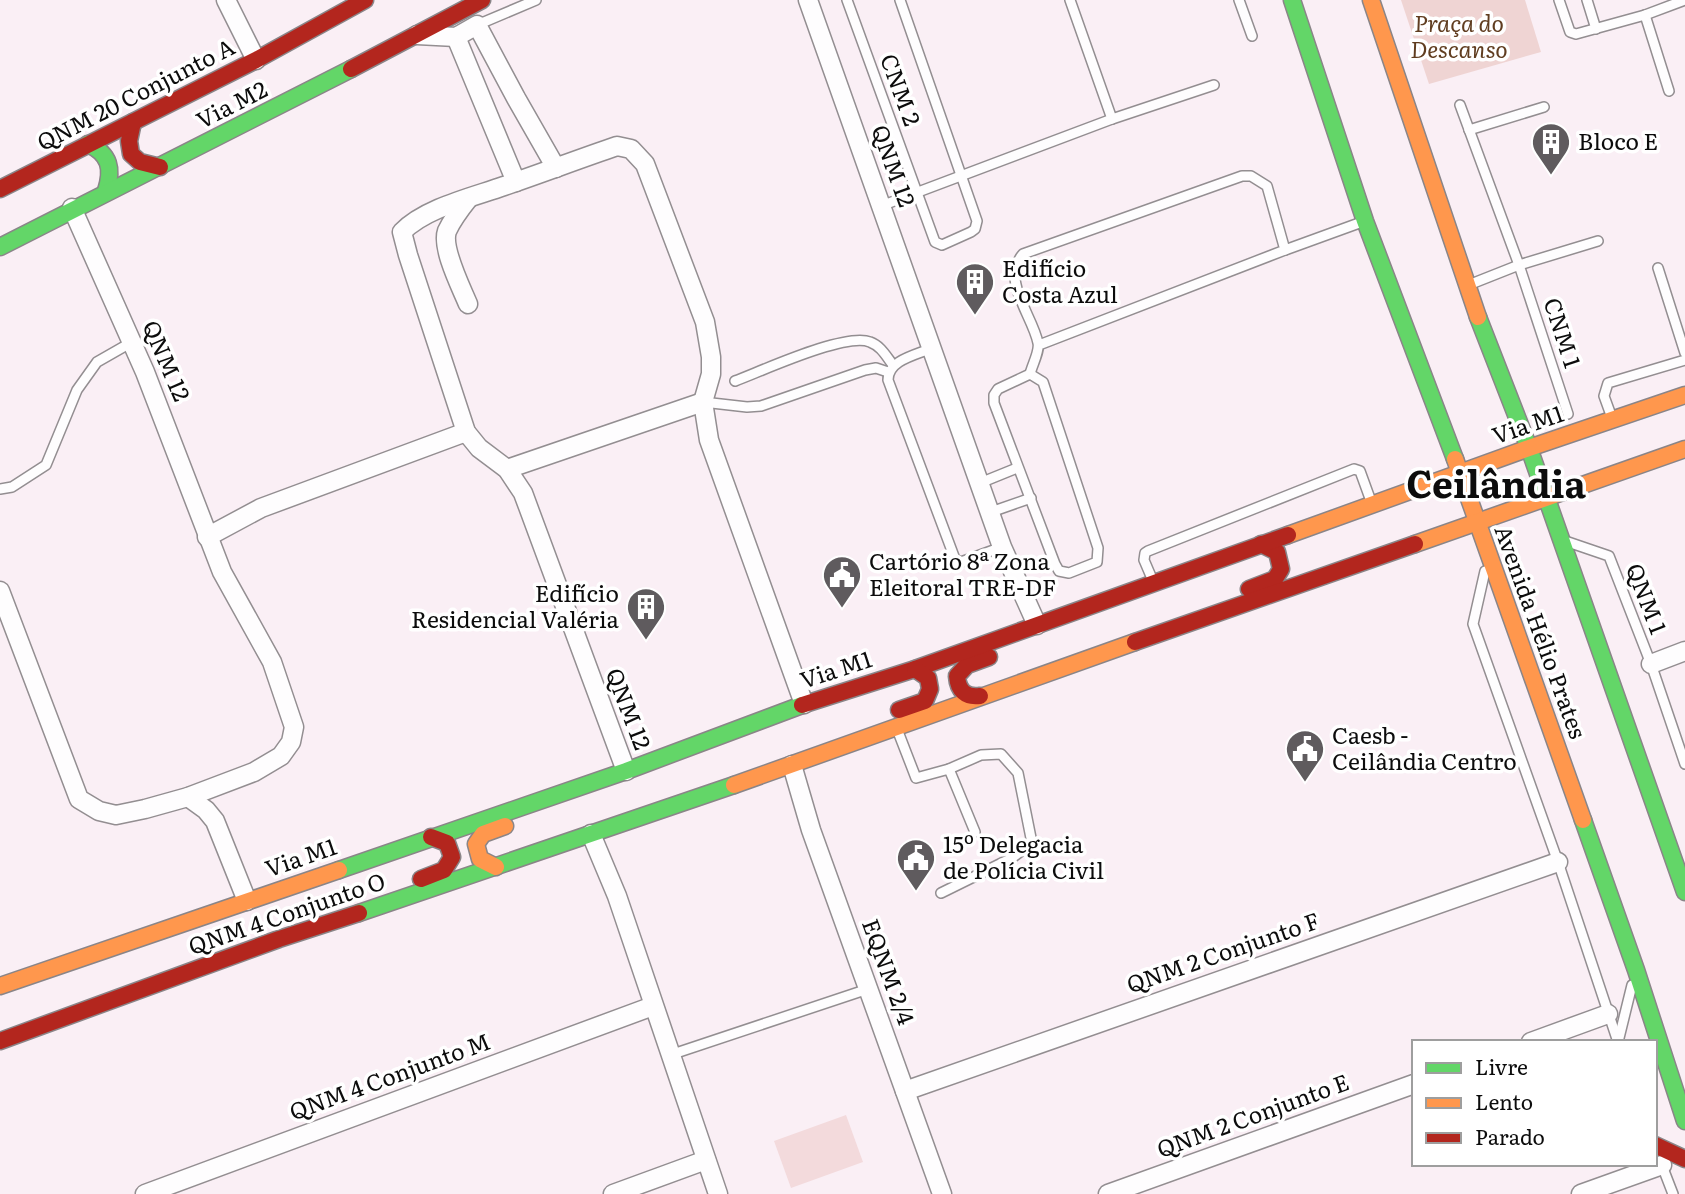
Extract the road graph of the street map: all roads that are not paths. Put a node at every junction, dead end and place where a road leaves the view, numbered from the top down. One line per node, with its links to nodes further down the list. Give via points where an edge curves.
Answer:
1 (226, 0): 21 (street)
2 (365, 0): 21 (main road, Via M2)
3 (482, 0): 18 (main road, Via M2)
4 (536, 0): 16 (lane)
5 (807, 0): 38 (street, QNM 12)
6 (847, 0): 36 (lane, CNM 2)
7 (900, 0): 32 (lane, CNM 2)
8 (1070, 0): 26 (lane)
9 (1239, 0): 19 (lane)
10 (1292, 0): 40 (main road, Avenida Hélio Prates)
11 (1371, 0): 46 (main road)
12 (1559, 0): 17 (lane, via 1570,32)
13 (1587, 0): 17 (lane)
14 (1685, 0): 15 (lane)
15 (1645, 15): 17 (lane); 23 (lane)
16 (477, 25): 20 (street); 31 (street)
17 (1596, 29)
18 (416, 35): 20 (street); 30 (main road, Via M2)
19 (1252, 36)
20 (456, 37): 33 (street)
21 (256, 60): 27 (main road, QNM 20 Conjunto A)
22 (1214, 85): 26 (lane)
23 (1668, 91)
24 (1461, 105): 28 (lane, CNM 1)
25 (1544, 107): 28 (lane)
26 (1112, 119): 32 (lane)
27 (133, 121): 29 (main road, QNM 20 Conjunto A); 30 (main road, via 128,142 134,159)
28 (1469, 130): 44 (lane, CNM 1)
29 (88, 144): 34 (main road, QNM 20 Conjunto A); 35 (main road, via 108,159 111,179)
30 (160, 167): 35 (main road, Via M2)
31 (556, 168): 33 (street, QNM 12); 57 (street, QNM 12, via 617,146 631,149 645,164 705,322 712,357)
32 (962, 176): 36 (lane); 36 (lane, CNM 2, via 976,226 942,245 935,242)
33 (516, 182): 37 (street, QNM 12)
34 (0, 189)
35 (106, 191): 39 (main road, Via M2)
36 (918, 193): 38 (lane)
37 (469, 198): 47 (street, via 446,240); 60 (street, QNM 12, via 423,216 402,232)
38 (881, 206): 50 (street, QNM 12)
39 (72, 208): 42 (main road, Via M2); 48 (street, QNM 12)
40 (1365, 221): 43 (lane); 65 (main road, Avenida Hélio Prates)
41 (1598, 241): 44 (lane)
42 (0, 247)
43 (1285, 250): 49 (lane); 49 (lane, via 1267,186 1242,176 1023,254 1016,265 1016,285)
44 (1519, 265): 46 (lane); 58 (lane, CNM 1)
45 (1658, 268): 51 (lane)
46 (1466, 285): 61 (main road)
47 (468, 304)
48 (132, 342): 67 (lane, via 97,362 77,390 46,465 12,487); 73 (street, QNM 12)
49 (1039, 345): 54 (lane)
50 (932, 348): 53 (lane); 66 (street, QNM 12)
51 (1685, 352)
52 (1685, 360): 59 (lane, CNM 1, via 1608,383 1604,396)
53 (891, 368): 55 (lane, via 881,348 870,341 845,340); 57 (lane, via 865,370 761,406); 76 (lane, via 888,380 955,559 961,562)
54 (1030, 374): 63 (lane, via 994,395); 68 (lane, via 1043,382 1098,548 1097,562 1069,573 1059,571)
55 (735, 381)
56 (1685, 395): 59 (main road, Via M1)
57 (703, 402): 64 (street); 86 (street, QNM 12, via 709,440)
58 (1568, 414)
59 (1613, 420): 61 (main road, Via M1)
60 (466, 432): 64 (street, QNM 12); 73 (street, via 261,508)
61 (1530, 448): 65 (main road, Via M1); 69 (main road)
62 (1685, 449): 69 (main road)
63 (1017, 468): 66 (lane); 68 (lane)
64 (507, 470): 92 (street, QNM 12, via 523,493)
65 (1460, 473): 70 (main road, Via M1); 72 (main road, Avenida Hélio Prates)
66 (980, 483): 71 (street, QNM 12)
67 (0, 489)
68 (1031, 498): 71 (lane)
69 (1547, 498): 72 (main road); 74 (main road)
70 (1373, 506): 75 (main road, Via M1); 78 (lane, via 1360,471 1354,468 1148,551 1144,560)
71 (991, 512): 76 (street, QNM 12)
72 (1477, 522): 77 (main road, Avenida Hélio Prates); 81 (main road)
73 (207, 537): 93 (street, QNM 12, via 272,662 294,727 281,757)
74 (1561, 540): 83 (lane, QNM 1, via 1609,556); 102 (main road)
75 (1261, 544): 78 (main road, Via M1); 81 (main road, via 1280,557 1281,569 1275,579 1215,602)
76 (1002, 547): 80 (street, QNM 12)
77 (1488, 556): 100 (lane, via 1473,624); 106 (main road, Avenida Hélio Prates)
78 (1148, 587): 80 (main road, Via M1); 85 (main road, via 1094,620 967,665 957,676 959,688 968,696)
79 (0, 591): 95 (street, QNM 12, via 79,799 116,815)
80 (1037, 625): 84 (main road, Via M1)
81 (1175, 629): 85 (main road)
82 (1685, 651): 83 (street)
83 (1651, 664): 89 (lane)
84 (915, 669): 86 (main road, Via M1); 94 (main road, via 930,683 925,701 775,756)
85 (980, 696): 87 (main road)
86 (804, 704): 88 (main road, Via M1)
87 (896, 727): 90 (main road); 91 (lane, via 916,778)
88 (676, 753): 92 (main road, Via M1); 101 (main road, via 627,783 485,833 477,843 477,855 484,864)
89 (1685, 764)
90 (792, 765): 94 (main road); 108 (street, EQNM 2/4)
91 (948, 769): 97 (lane); 103 (lane, via 981,755 1001,754 1018,773 1032,843)
92 (626, 771): 99 (main road, Via M1)
93 (220, 784): 95 (street, QNM 12); 96 (street)
94 (720, 789): 98 (main road)
95 (188, 797): 96 (street)
96 (215, 821): 104 (street)
97 (975, 832)
98 (591, 834): 101 (main road, QNM 4 Conjunto O); 109 (street)
99 (431, 837): 104 (main road, Via M1); 105 (main road, via 443,839 451,849 452,861 444,871 314,915)
100 (1558, 862): 110 (lane); 119 (street, QNM 2 Conjunto F)
101 (495, 867): 105 (main road, QNM 4 Conjunto O)
102 (1685, 892)
103 (942, 893)
104 (247, 901): 107 (main road, Via M1)
105 (279, 939): 115 (main road, QNM 4 Conjunto O)
106 (1636, 970): 111 (main road, Avenida Hélio Prates); 114 (lane)
107 (0, 986)
108 (868, 989): 117 (lane); 119 (street, EQNM 2/4)
109 (653, 1006): 117 (street); 126 (street, QNM 4 Conjunto M)
110 (1608, 1014): 112 (street); 113 (lane)
111 (1656, 1030): 116 (main road); 120 (main road, Avenida Hélio Prates)
112 (1536, 1040)
113 (1617, 1040)
114 (1618, 1040)
115 (0, 1041)
116 (1676, 1047)
117 (670, 1055): 124 (street)
118 (1412, 1085): 130 (street, QNM 2 Conjunto E)
119 (905, 1091): 129 (street, EQNM 2/4)
120 (1684, 1111)
121 (1657, 1147): 123 (main road)
122 (1657, 1151): 125 (lane)
123 (1685, 1159)
124 (706, 1160): 127 (street); 128 (street)
125 (1662, 1165): 131 (street); 132 (lane)
126 (145, 1194)
127 (613, 1194)
128 (718, 1194)
129 (942, 1194)
130 (1108, 1194)
131 (1581, 1194)
132 (1673, 1194)

